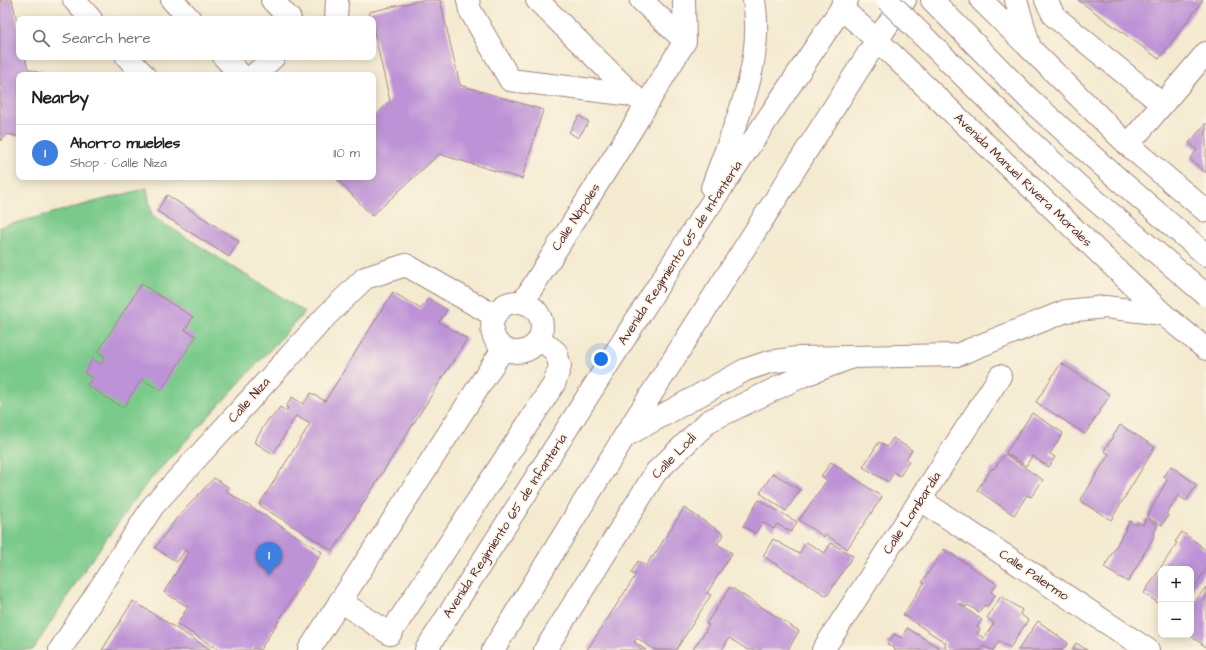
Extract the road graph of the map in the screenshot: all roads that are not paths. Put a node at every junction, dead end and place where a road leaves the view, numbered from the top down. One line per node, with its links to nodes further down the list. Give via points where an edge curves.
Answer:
1 (74, 0): 17 (main road)
2 (172, 0): 18 (main road)
3 (272, 0): 19 (main road)
4 (337, 0): 20 (main road)
5 (468, 0): 31 (main road, via 470,10 510,80)
6 (537, 0): 31 (main road)
7 (641, 0): 22 (main road)
8 (684, 0): 22 (main road)
9 (754, 0): 35 (main road, via 756,48 747,91)
10 (887, 0): 37 (main road, bridge, via 1019,131)
11 (905, 0): 21 (main road)
12 (932, 0): 36 (main road, via 1028,98)
13 (981, 0): 23 (main road)
14 (1016, 0): 23 (main road)
15 (1046, 0): 32 (main road, via 1054,16)
16 (840, 3): 21 (main road, Avenida Manuel Rivera Morales); 35 (main road, Avenida Regimiento 65 de Infantería)
17 (88, 16)
18 (187, 16)
19 (287, 16)
20 (336, 16)
21 (877, 40): 39 (main road, Avenida Manuel Rivera Morales); 46 (main road)
22 (686, 41): 31 (main road, Calle Nápoles)
23 (1030, 48): 33 (main road)
24 (1206, 53): 32 (main road)
25 (130, 60): 28 (main road)
26 (227, 60): 29 (main road)
27 (271, 60): 30 (main road)
28 (141, 72)
29 (238, 72)
30 (257, 72)
31 (639, 101): 38 (main road, Calle Nápoles, via 630,132)
32 (1162, 104): 33 (main road)
33 (1128, 145): 34 (main road)
34 (1206, 211)
35 (700, 220): 51 (main road, Avenida Regimiento 65 de Infantería)
36 (1206, 255)
37 (1206, 295)
38 (522, 302): 40 (main road, via 511,302 503,306); 41 (main road, via 535,308 540,315)
39 (1163, 314): 43 (main road, Avenida Manuel Rivera Morales); 44 (main road, via 1105,307 1066,311 957,355)
40 (495, 316): 42 (main road, via 493,336); 49 (main road, Calle Niza, via 406,265 365,278 326,316 153,506)
41 (540, 339): 42 (main road, via 528,350 511,352); 48 (main road, via 556,352 560,366 554,384 390,634)
42 (504, 349): 48 (main road)
43 (1206, 349)
44 (855, 356): 46 (main road, via 797,358 769,362 745,370); 53 (main road, Calle Lodi, via 802,376 709,421 656,472)
45 (1000, 376): 47 (main road, Calle Lombardía)
46 (624, 437): 52 (main road)
47 (921, 500): 54 (main road, Calle Lombardía); 55 (main road, Calle Palermo)
48 (340, 601): 50 (main road)
49 (60, 650)
50 (310, 650)
51 (426, 650)
52 (494, 650)
53 (545, 650)
54 (823, 650)
55 (1148, 650)

